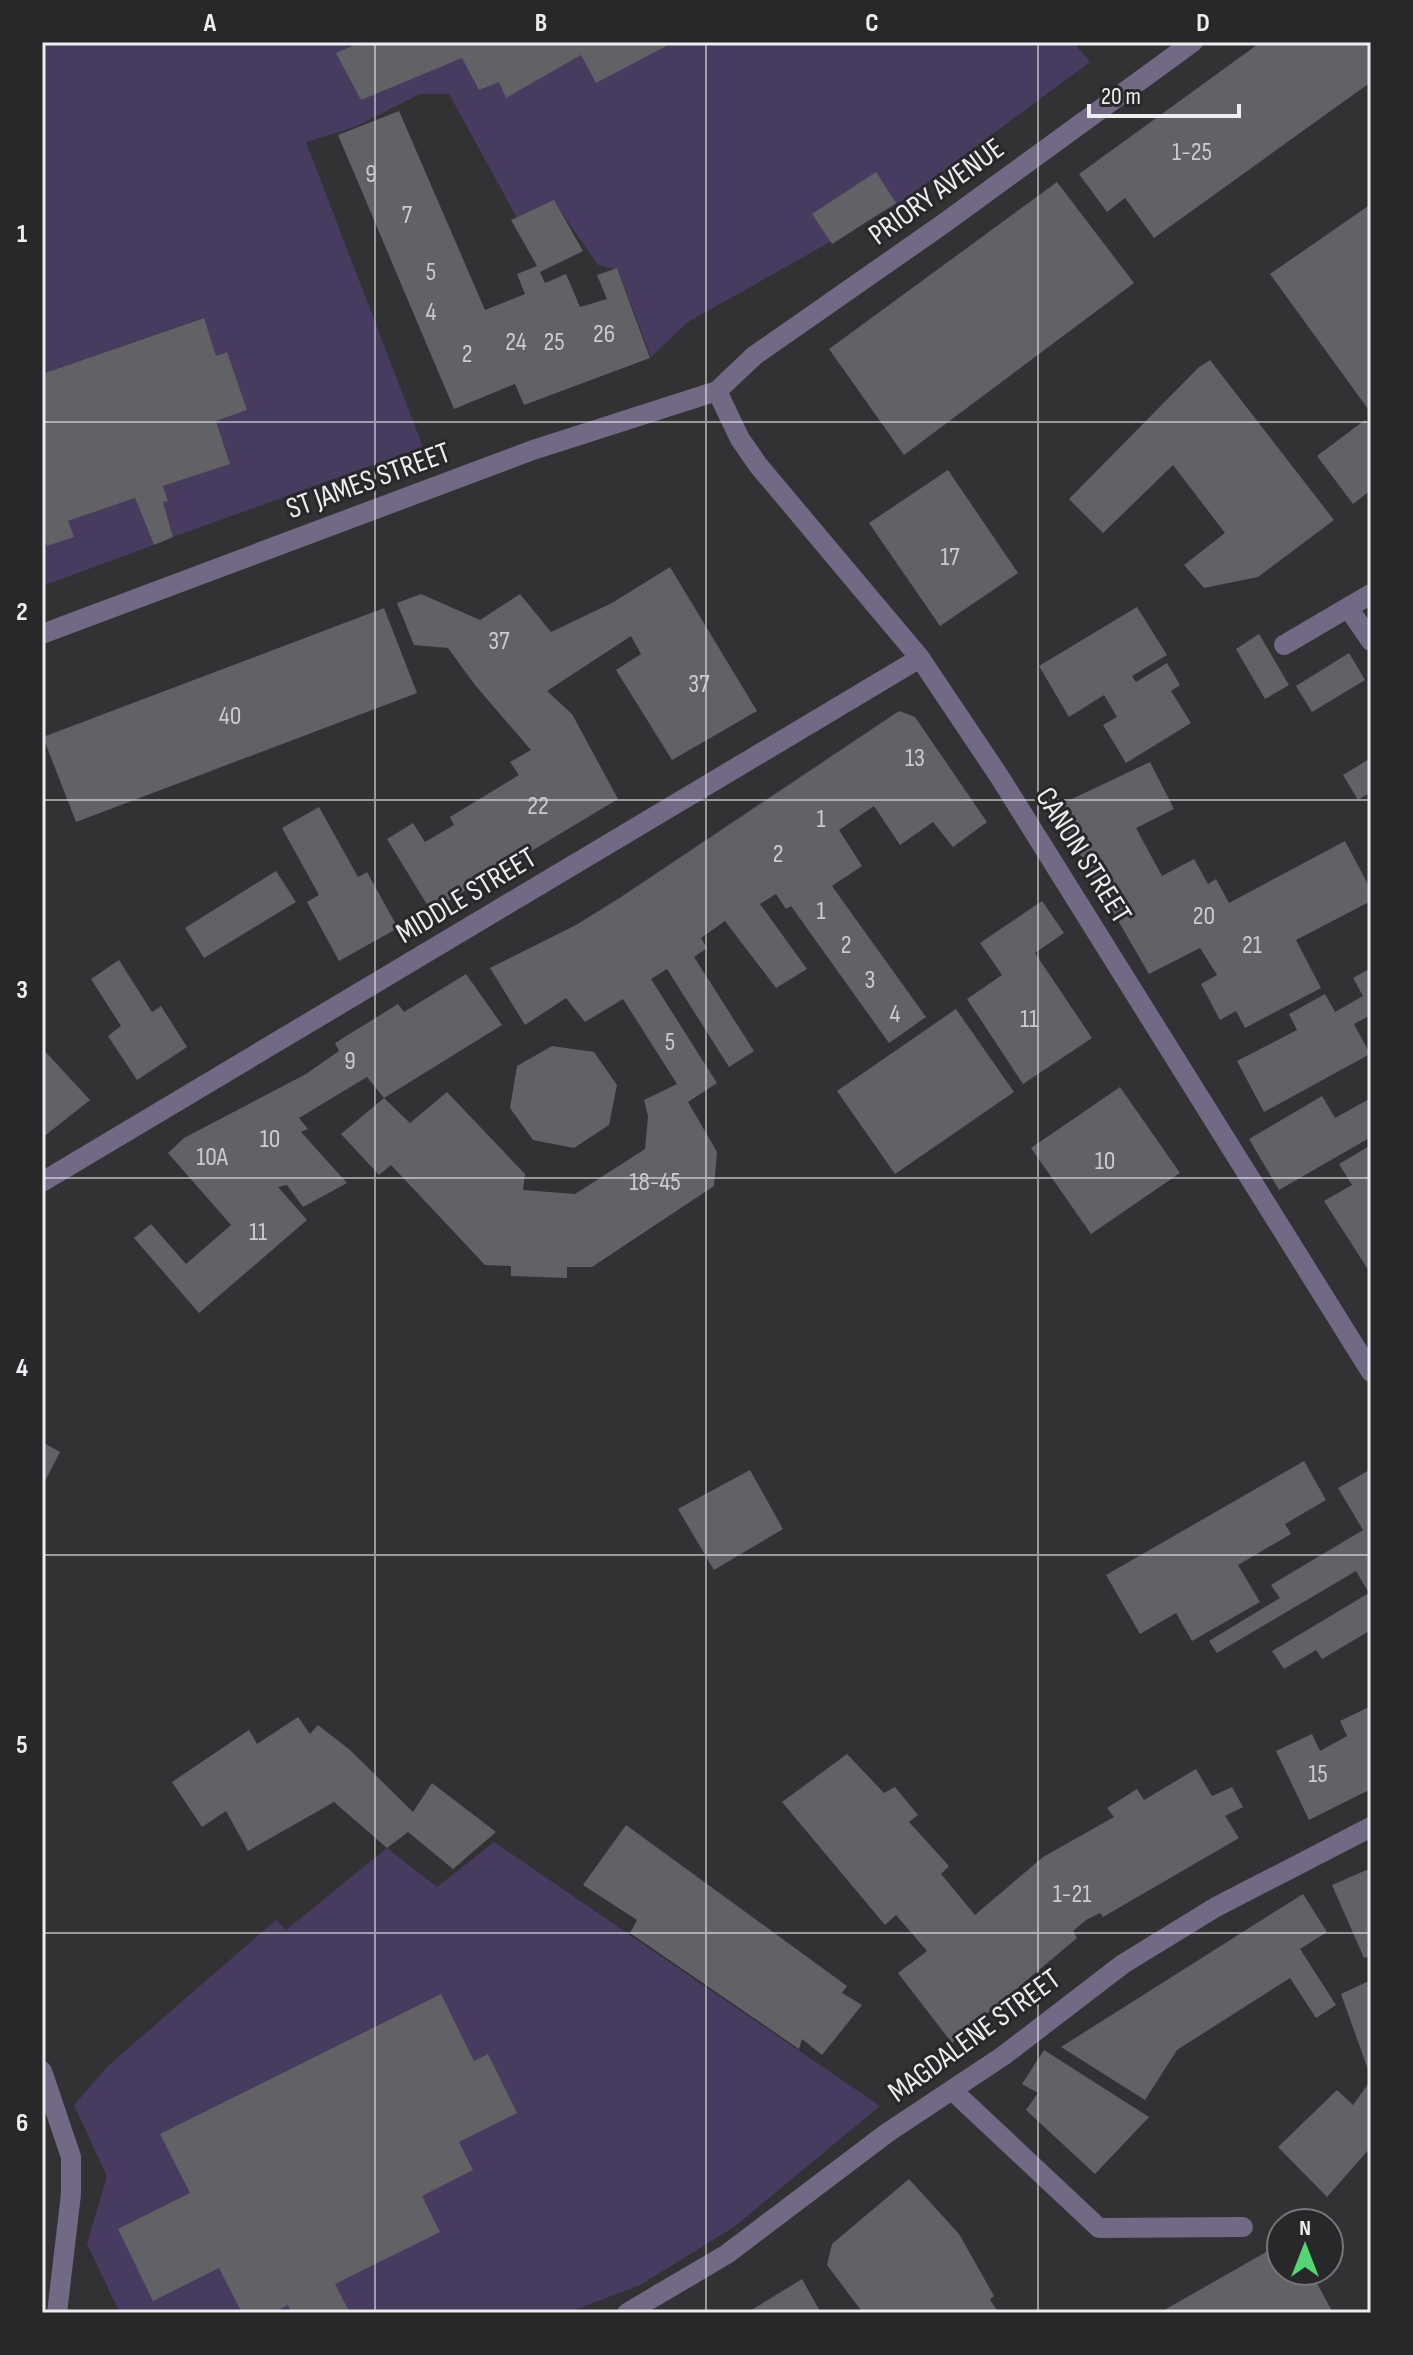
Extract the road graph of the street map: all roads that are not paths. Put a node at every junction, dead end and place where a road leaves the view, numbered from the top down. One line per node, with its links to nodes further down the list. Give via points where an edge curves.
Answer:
1 (1193, 42): 2 (street, PRIORY AVENUE, via 754,356)
2 (717, 391): 5 (street, ST JAMES STREET, via 533,450); 8 (street, CANON STREET, via 758,465)
3 (1371, 594): 4 (street)
4 (1349, 609): 6 (street); 7 (street)
5 (42, 634)
6 (1371, 641)
7 (1284, 645)
8 (920, 658): 9 (street, MIDDLE STREET); 10 (street, CANON STREET)
9 (42, 1182)
10 (1371, 1372)
11 (1371, 1827): 13 (street, MAGDALENE STREET, via 1216,1907 1123,1964)
12 (42, 2071): 15 (street, via 71,2157)
13 (953, 2091): 14 (street, via 1099,2228); 16 (street, MAGDALENE STREET, via 887,2133 727,2254)
14 (1243, 2227)
15 (57, 2313)
16 (627, 2313)

